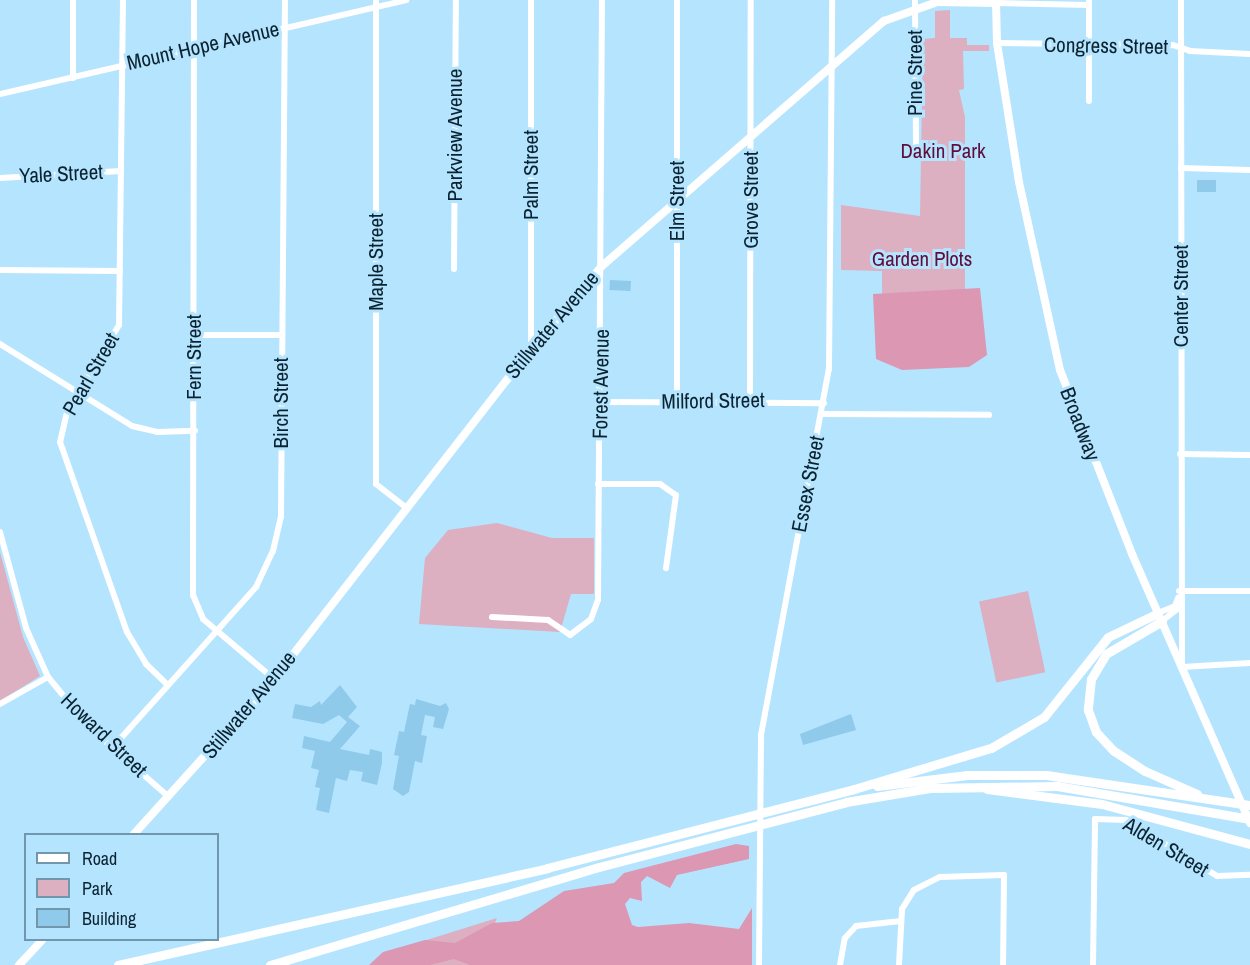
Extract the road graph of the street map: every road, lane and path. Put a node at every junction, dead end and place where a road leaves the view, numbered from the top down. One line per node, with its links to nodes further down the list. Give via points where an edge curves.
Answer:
1 (73, 0): 25 (street)
2 (123, 0): 23 (street, Pearl Street)
3 (194, 0): 21 (street, Fern Street)
4 (285, 0): 17 (street, Birch Street)
5 (406, 0): 15 (street, Mount Hope Avenue)
6 (456, 0): 36 (street, Parkview Avenue)
7 (531, 0): 42 (street, Palm Street)
8 (602, 0): 35 (street, Forest Avenue)
9 (677, 0): 34 (street, Elm Street)
10 (751, 0): 28 (street, Grove Street)
11 (832, 0): 24 (street, Essex Street)
12 (1181, 0): 20 (street, Center Street)
13 (996, 1): 14 (street, Stillwater Avenue); 16 (main road, Stillwater Avenue); 18 (main road, Broadway)
14 (1089, 2): 19 (street)
15 (376, 3): 17 (street, Mount Hope Avenue); 54 (street, Maple Street, via 376,483)
16 (915, 4): 24 (main road, Stillwater Avenue, via 884,21); 29 (street, Pine Street)
17 (285, 27): 21 (street, Mount Hope Avenue); 40 (street, Birch Street)
18 (997, 43): 19 (street, Congress Street); 61 (main road, Broadway, via 1018,182 1060,370)
19 (1090, 45): 20 (street, Congress Street); 27 (street)
20 (1182, 48): 22 (street, Congress Street); 30 (street, Center Street)
21 (194, 50): 23 (street, Mount Hope Avenue); 39 (street, Fern Street)
22 (1250, 54)
23 (123, 65): 25 (street, Mount Hope Avenue); 32 (street, Pearl Street)
24 (832, 67): 28 (main road, Stillwater Avenue); 47 (street, Essex Street, via 828,369)
25 (73, 78): 26 (street, Mount Hope Avenue)
26 (0, 94)
27 (1089, 101)
28 (751, 141): 34 (main road, Stillwater Avenue); 44 (street, Grove Street)
29 (916, 145)
30 (1181, 168): 31 (street); 51 (street, Center Street)
31 (1250, 170)
32 (121, 171): 33 (street, Yale Street); 38 (street, Pearl Street)
33 (0, 178)
34 (678, 199): 35 (main road, Stillwater Avenue); 46 (street, Elm Street)
35 (602, 266): 42 (main road, Stillwater Avenue); 45 (street, Forest Avenue)
36 (454, 269)
37 (0, 270): 38 (street)
38 (120, 271): 43 (street, Pearl Street, via 117,332)
39 (194, 335): 40 (street); 50 (street, Fern Street)
40 (281, 335): 62 (street, Birch Street, via 280,520 273,550 256,587)
41 (0, 344): 43 (street)
42 (531, 349): 54 (main road, Stillwater Avenue)
43 (78, 392): 50 (street, via 145,430); 67 (street, Pearl Street, via 67,412 60,442 127,632 146,664)
44 (750, 400): 46 (street, Milford Street); 47 (street, Milford Street)
45 (602, 402): 46 (street, Milford Street); 53 (street, Forest Avenue)
46 (677, 402)
47 (824, 403): 48 (street, Essex Street)
48 (822, 414): 49 (street); 84 (street, Essex Street, via 770,677 759,790)
49 (989, 416)
50 (195, 431): 62 (street, Fern Street, via 193,595 197,611)
51 (1180, 454): 52 (street); 57 (street, Center Street)
52 (1250, 455)
53 (598, 484): 56 (street, via 660,484 676,495); 60 (street, Forest Avenue, via 598,600 591,619 570,635 548,620)
54 (407, 508): 66 (main road, Stillwater Avenue)
55 (0, 532): 65 (street, Howard Street, via 26,628)
56 (666, 568)
57 (1179, 591): 58 (street); 59 (street, Center Street); 61 (street, via 1175,606)
58 (1250, 591)
59 (1180, 603): 61 (street, via 1177,613); 64 (street, Center Street)
60 (492, 617)
61 (1160, 617): 64 (main road, Broadway); 71 (highway, via 1104,641 1053,708 1018,736); 73 (highway, via 1102,658 1089,688 1089,716 1099,737 1125,759)
62 (217, 631): 66 (street, Fern Street); 67 (street, Birch Street)
63 (1250, 663): 64 (street)
64 (1182, 667): 75 (main road, Broadway)
65 (48, 677): 68 (street); 69 (street, Howard Street)
66 (274, 679): 72 (main road, Stillwater Avenue)
67 (168, 685): 69 (street, Birch Street)
68 (0, 704)
69 (112, 747): 72 (street, Howard Street)
70 (973, 785): 75 (highway, via 1057,786); 77 (highway, via 1102,804); 83 (highway, via 835,805 588,870)
71 (854, 789): 73 (highway, via 967,775 1023,774); 82 (highway, via 547,868)
72 (169, 798): 76 (main road, Stillwater Avenue)
73 (1204, 799): 74 (highway)
74 (1250, 805)
75 (1250, 821)
76 (135, 833)
77 (1250, 844)
78 (1250, 873): 88 (street, Alden Street, via 1237,877 1212,875 1126,820 1095,819)
79 (901, 921): 85 (street, via 856,926 845,938); 86 (street); 87 (street, via 910,896 928,880 1004,875)
80 (40, 941): 81 (main road)
81 (20, 965)
82 (118, 965)
83 (270, 965)
84 (759, 965)
85 (840, 965)
86 (899, 965)
87 (1003, 965)
88 (1093, 965)

